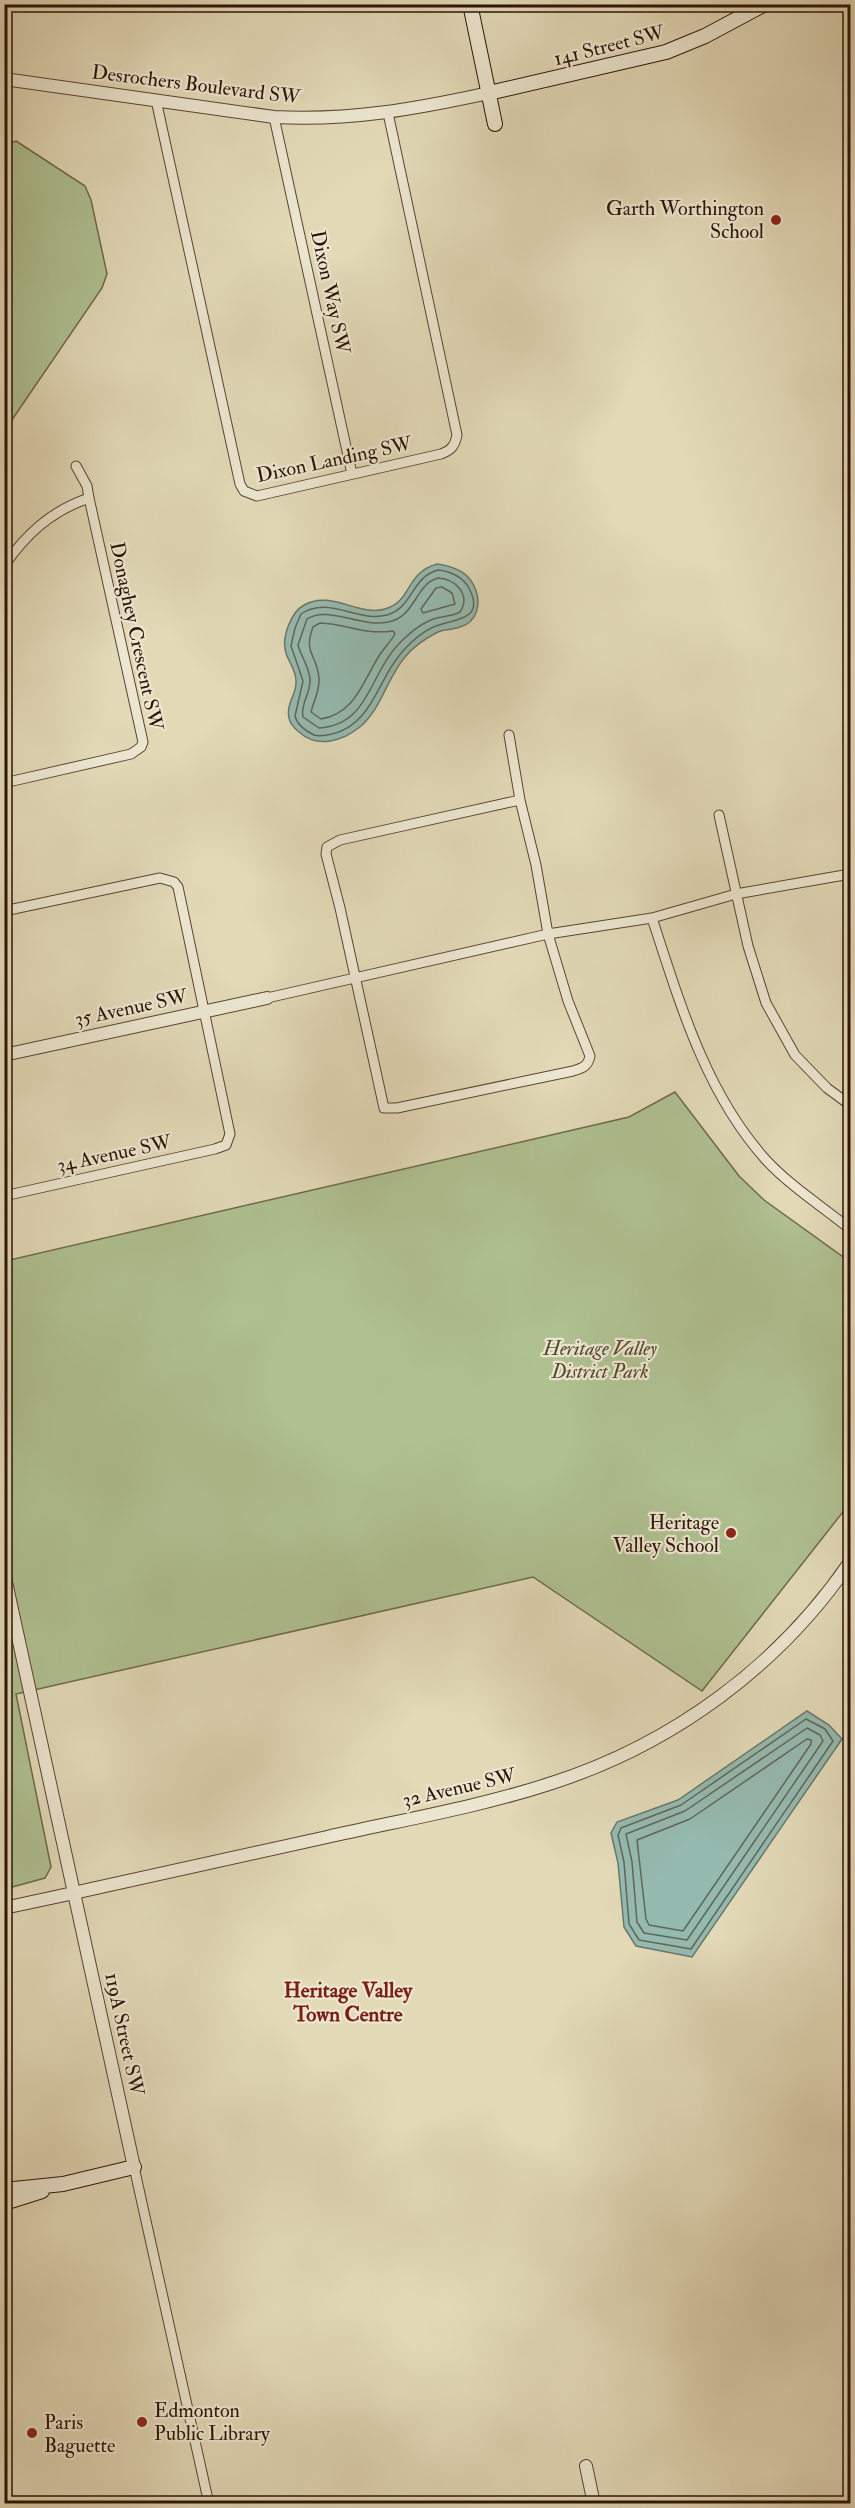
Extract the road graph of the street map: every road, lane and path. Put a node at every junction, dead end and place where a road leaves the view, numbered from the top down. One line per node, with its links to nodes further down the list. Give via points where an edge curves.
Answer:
1 (470, 4): 4 (main road)
2 (760, 6): 4 (main road, 141 Street SW, via 666,52)
3 (4, 79): 5 (street, Desrochers Boulevard SW)
4 (489, 93): 6 (street, Desrochers Boulevard SW); 8 (main road)
5 (156, 100): 7 (street, Desrochers Boulevard SW); 10 (street, Dixon Landing SW, via 240,484 244,491 257,496)
6 (388, 113): 7 (street, Desrochers Boulevard SW); 10 (street, Dixon Landing SW, via 456,435 447,452)
7 (274, 117): 10 (street, Dixon Way SW)
8 (495, 124)
9 (76, 466): 11 (street, Donaghey Crescent SW)
10 (352, 474)
11 (89, 498): 12 (street, via 47,519); 14 (street, Donaghey Crescent SW, via 143,742 131,754)
12 (4, 566)
13 (509, 735): 15 (street)
14 (4, 783)
15 (520, 800): 21 (street); 22 (street, via 340,840 327,847)
16 (719, 814): 18 (street)
17 (850, 874): 18 (street)
18 (736, 894): 20 (street); 26 (street, via 766,1003 795,1055)
19 (4, 911): 24 (street, via 160,878 172,879 178,887)
20 (652, 918): 21 (street); 28 (street, via 683,1011 714,1085 767,1160)
21 (548, 934): 22 (street); 22 (street, via 590,1056 589,1064 573,1071 384,1108)
22 (355, 979): 23 (street)
23 (267, 998): 24 (street, 35 Avenue SW)
24 (204, 1011): 25 (street, 35 Avenue SW); 27 (street, 34 Avenue SW, via 230,1129 225,1145)
25 (4, 1055)
26 (850, 1105)
27 (4, 1196)
28 (850, 1229)
29 (850, 1562): 31 (street, 32 Avenue SW, via 795,1630 748,1674 681,1724 612,1761 551,1784 461,1808)
30 (4, 1573): 31 (street, 119A Street SW)
31 (76, 1893): 32 (street, 32 Avenue SW); 33 (street, 119A Street SW)
32 (4, 1908)
33 (134, 2167): 34 (main road); 38 (street, 119A Street SW)
34 (63, 2184): 35 (main road); 36 (main road)
35 (4, 2190)
36 (4, 2203)
37 (586, 2466): 39 (street)
38 (209, 2504)
39 (594, 2504)

